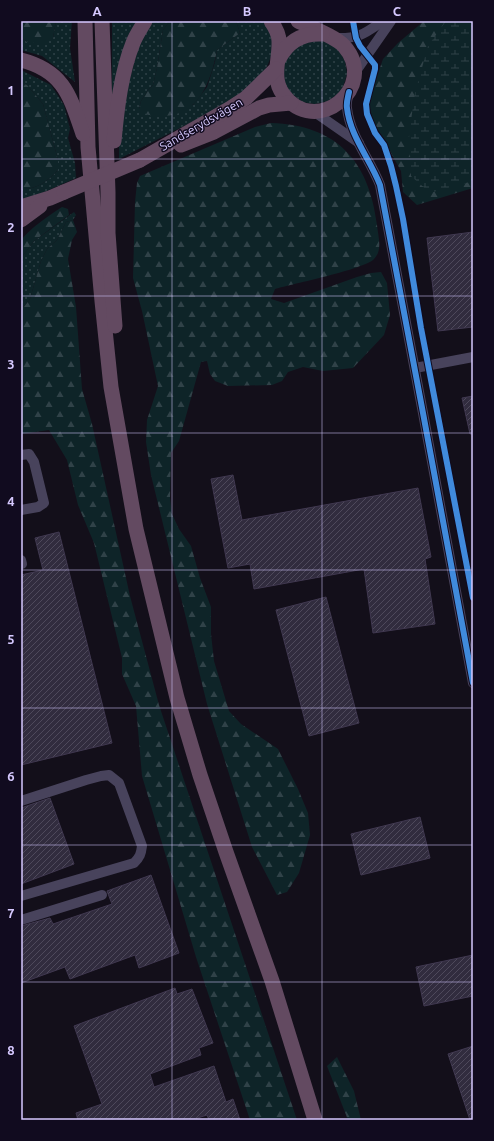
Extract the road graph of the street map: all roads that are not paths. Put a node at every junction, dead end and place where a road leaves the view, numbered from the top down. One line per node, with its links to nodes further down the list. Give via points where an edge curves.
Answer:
1 (85, 21): 16 (highway)
2 (102, 21): 18 (highway)
3 (145, 21): 18 (highway, via 133,43 121,91)
4 (271, 21): 10 (highway, via 279,39)
5 (298, 21): 8 (highway)
6 (383, 21): 8 (street, via 356,38)
7 (391, 21): 11 (street)
8 (329, 36): 10 (highway, via 313,33 301,36 290,42 282,51); 11 (highway, via 343,45 350,54)
9 (21, 60): 16 (highway, via 54,74 72,101)
10 (277, 64): 13 (highway, via 277,82); 17 (highway, Sandserydsvägen, via 246,98)
11 (354, 74): 12 (highway)
12 (349, 92): 14 (highway, via 334,107); 15 (street, via 346,106)
13 (291, 103): 14 (highway, via 301,109); 17 (highway, Sandserydsvägen, via 259,108 209,134)
14 (313, 111): 15 (street)
15 (359, 143): 23 (street, via 380,185)
16 (88, 147): 31 (highway, via 111,387 136,529 153,602 177,698 200,775 272,981)
17 (140, 160): 19 (highway, Sandserydsvägen, bridge)
18 (108, 192): 32 (highway, via 108,233 120,378 131,455 162,600 186,694 210,772)
19 (50, 198): 20 (highway, Sandserydsvägen); 21 (highway, Sandserydsvägen)
20 (21, 207)
21 (21, 220)
22 (473, 357): 23 (street)
23 (415, 368): 26 (street)
24 (21, 455): 25 (street, via 29,454 34,462 44,503 38,507)
25 (21, 510)
26 (473, 683)
27 (21, 801): 29 (street, via 109,775 119,783 142,846 141,854 134,862)
28 (102, 895): 30 (street)
29 (21, 896)
30 (21, 920)
31 (315, 1120)
32 (325, 1120)

